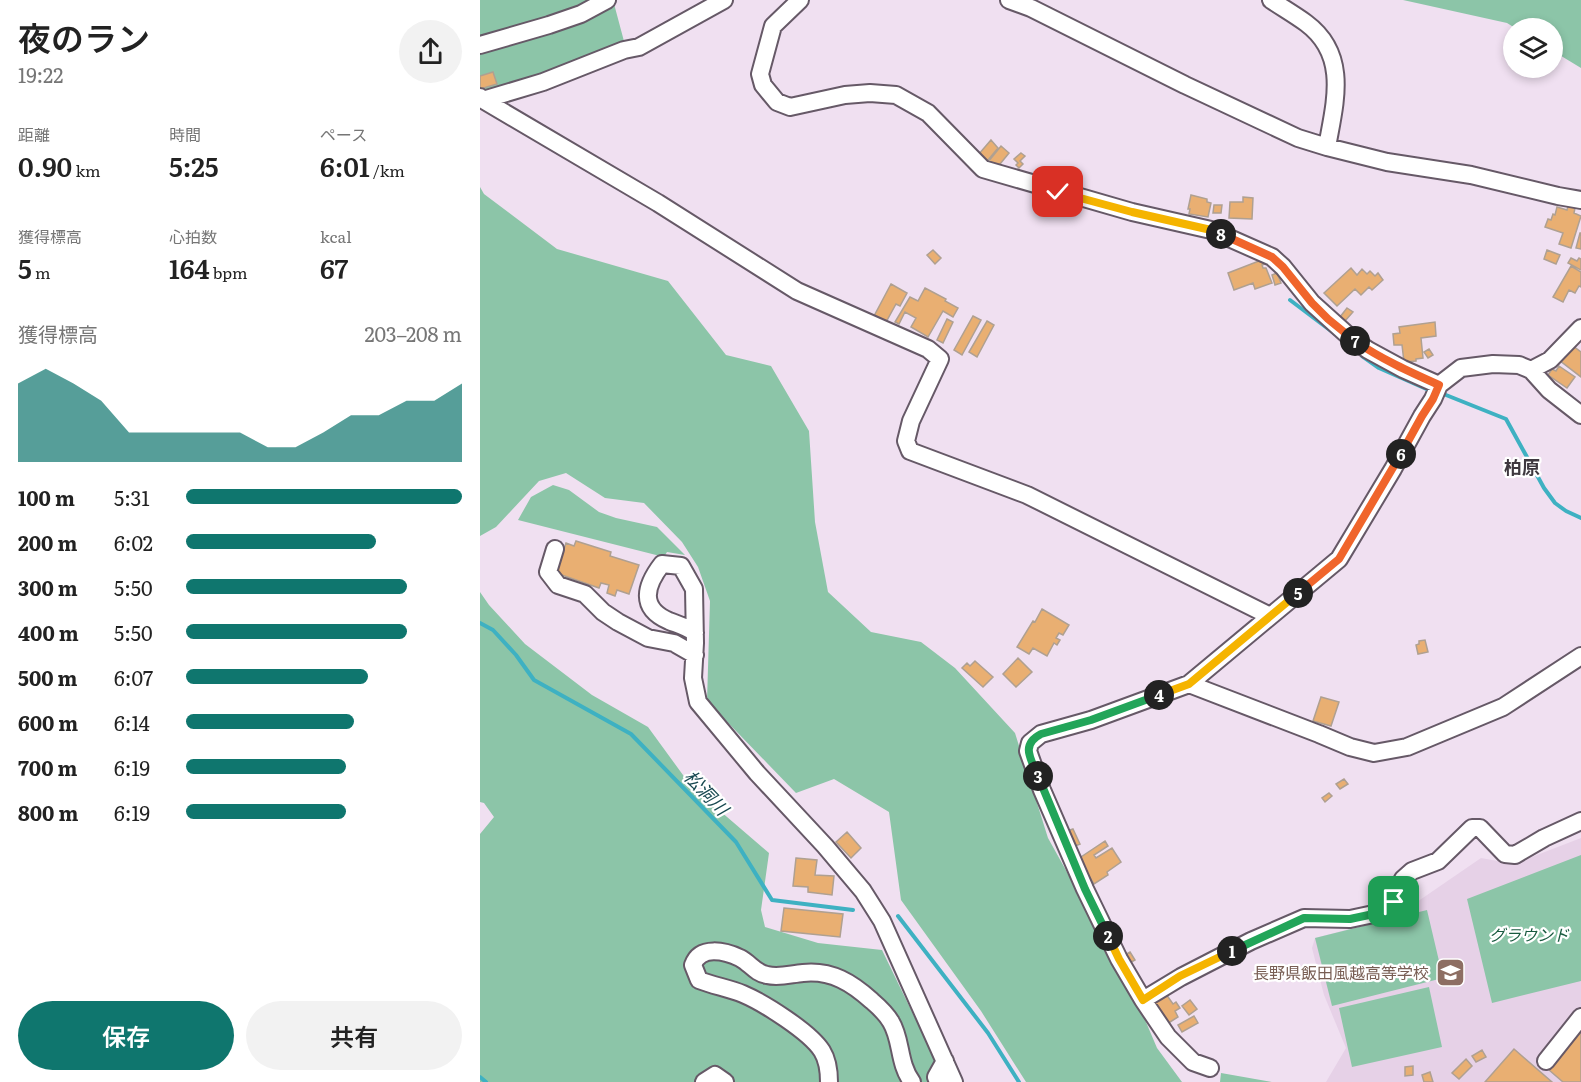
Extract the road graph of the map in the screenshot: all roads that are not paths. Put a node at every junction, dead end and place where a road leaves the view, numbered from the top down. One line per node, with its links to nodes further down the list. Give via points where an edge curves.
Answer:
1 (607, 0): 6 (street, via 581,14)
2 (724, 0): 7 (street, via 639,47 543,82)
3 (800, 0): 12 (street, via 773,26 760,74 763,85 777,102 790,106 870,93 896,95 928,113 983,169 1132,212 1211,230 1272,257 1312,303 1352,339)
4 (1009, 0): 8 (street, via 1298,138)
5 (1271, 0): 8 (street, via 1308,24 1325,41 1334,60 1337,94)
6 (480, 45)
7 (481, 98): 15 (street, via 797,291 928,349 940,359 910,421 906,441 910,451 1027,495)
8 (1327, 147): 9 (street)
9 (1581, 200)
10 (1581, 328): 11 (street, via 1550,360)
11 (1531, 370): 12 (street, via 1519,365 1493,364 1461,368); 13 (street)
12 (1439, 385): 15 (street, via 1339,559)
13 (1581, 415)
14 (555, 549): 22 (street, via 548,572 558,585 585,594 603,612 648,638 695,643 693,678 698,702 863,891 882,921)
15 (1270, 616): 17 (street)
16 (1581, 656): 17 (street, via 1503,706 1407,747 1374,753)
17 (1189, 684): 19 (street, via 1041,734 1030,743 1028,752 1085,889)
18 (1581, 821): 19 (street, via 1515,855 1505,854 1480,828 1472,828 1438,861 1403,879 1390,909 1350,919 1304,918 1180,976)
19 (1143, 1000): 23 (street, via 1168,1037 1193,1062)
20 (1581, 1017): 21 (street)
21 (1546, 1061)
22 (945, 1062): 28 (street, via 936,1077); 29 (street)
23 (1210, 1068)
24 (704, 1082): 25 (street, via 715,1076)
25 (726, 1082)
26 (829, 1082): 27 (street, via 825,1057 811,1039 767,1006 699,980 693,965 695,959 715,951 742,959 759,973 770,976 814,972 834,975 852,984 890,1021)
27 (912, 1082)
28 (938, 1082)
29 (954, 1082)

